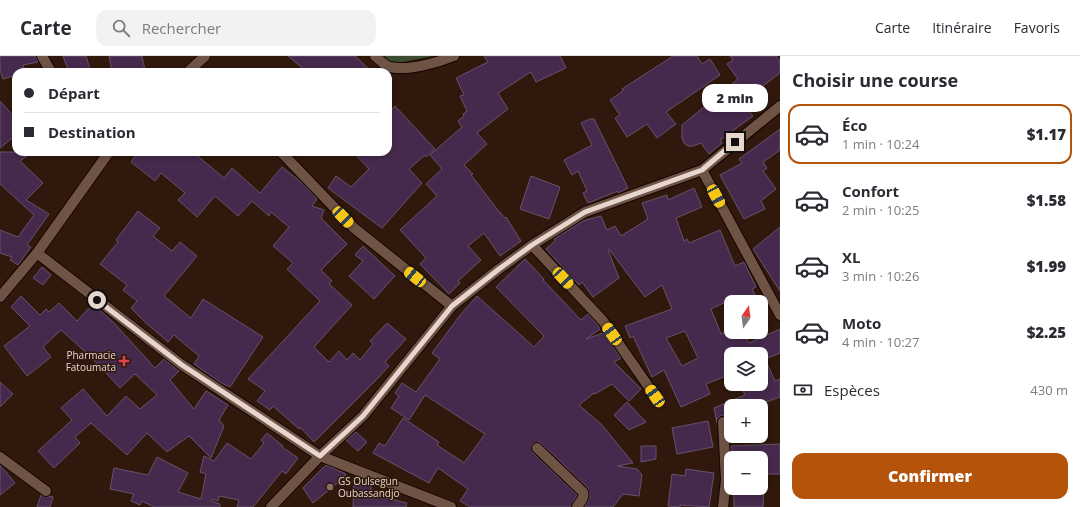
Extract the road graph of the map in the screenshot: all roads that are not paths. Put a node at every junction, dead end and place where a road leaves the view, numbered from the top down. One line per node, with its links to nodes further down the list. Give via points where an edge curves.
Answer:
1 (42, 56): 6 (street)
2 (205, 56): 5 (street)
3 (375, 56): 4 (street, via 389,67 412,68)
4 (454, 56)
5 (196, 64): 7 (street); 8 (street)
6 (49, 68)
7 (192, 68)
8 (200, 68)
9 (780, 106): 12 (street)
10 (106, 156): 14 (street)
11 (285, 156): 16 (street, via 354,228)
12 (702, 170): 13 (street, via 585,212); 17 (street)
13 (532, 245): 16 (street); 18 (street, via 603,321)
14 (37, 253): 15 (street); 21 (street, via 182,365)
15 (0, 297)
16 (452, 306): 21 (street, via 363,416)
17 (780, 315)
18 (655, 396)
19 (723, 422): 27 (street, via 726,480)
20 (537, 448): 26 (street, via 584,492 583,499)
21 (320, 456): 24 (street); 25 (street)
22 (0, 457): 23 (street)
23 (46, 491)
24 (271, 507)
25 (451, 507)
26 (577, 507)
27 (723, 507)

